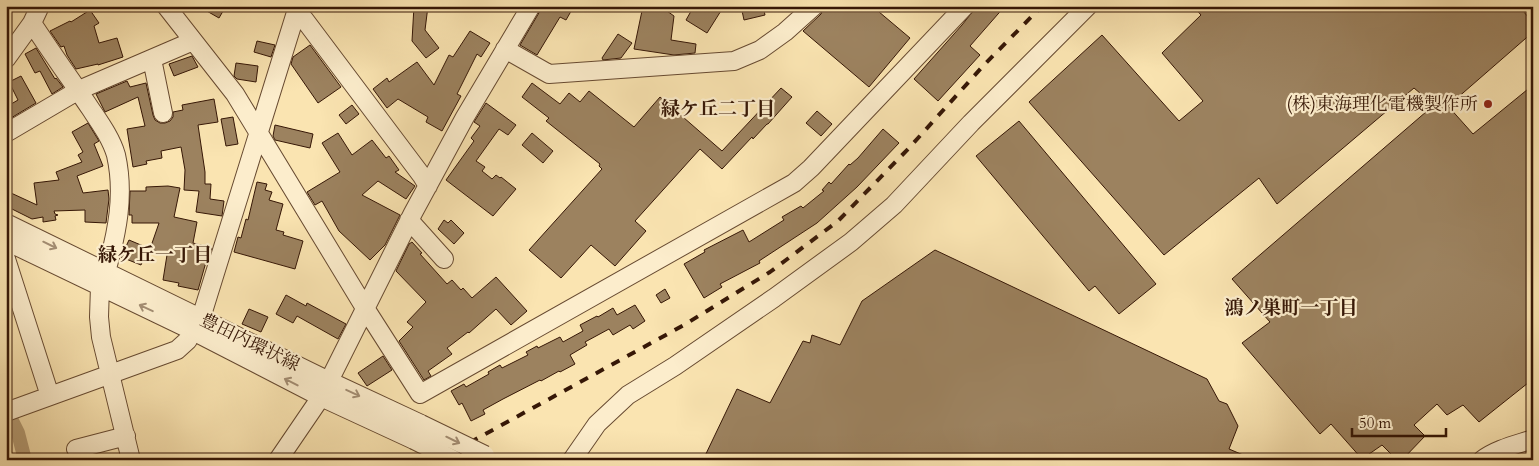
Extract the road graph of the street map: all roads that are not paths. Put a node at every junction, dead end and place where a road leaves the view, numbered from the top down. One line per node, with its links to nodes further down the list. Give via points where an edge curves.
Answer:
1 (40, 6): 8 (street)
2 (166, 6): 9 (street)
3 (531, 6): 10 (street)
4 (814, 6): 10 (street, via 760,50 734,61 550,74)
5 (965, 6): 25 (street, via 812,168 794,183 420,394)
6 (1088, 6): 39 (street, via 894,205 851,242 774,298 628,395 597,424)
7 (297, 9): 15 (street); 17 (street)
8 (32, 23): 11 (street); 13 (street)
9 (194, 41): 12 (street); 15 (street, via 235,94)
10 (505, 50): 17 (street)
11 (6, 59)
12 (152, 59): 13 (street); 14 (street)
13 (78, 90): 16 (street); 23 (street, via 108,136 119,172 116,237)
14 (163, 113)
15 (259, 132): 25 (street); 26 (street)
16 (6, 133)
17 (428, 186): 18 (street)
18 (410, 220): 21 (street); 25 (street)
19 (6, 223): 23 (street, 豊田内環状線, one-way to 23)
20 (6, 241): 23 (street, 豊田内環状線)
21 (444, 258)
22 (6, 259): 24 (street)
23 (103, 279): 26 (street, 豊田内環状線); 27 (street, via 99,317)
24 (12, 293): 29 (street)
25 (365, 308): 28 (street)
26 (196, 324): 27 (street, via 188,340 177,350); 28 (street, 豊田内環状線)
27 (110, 375): 29 (street); 32 (street)
28 (325, 389): 31 (street, 豊田内環状線); 37 (street)
29 (50, 396): 30 (street)
30 (11, 410)
31 (418, 432): 35 (street, 豊田内環状線, one-way to 35, bridge); 38 (street, 豊田内環状線, bridge)
32 (126, 436): 34 (street); 36 (street)
33 (1533, 440): 40 (street, via 1498,450)
34 (76, 449)
35 (489, 458)
36 (131, 460)
37 (278, 460)
38 (454, 460)
39 (572, 460)
40 (1482, 460)

